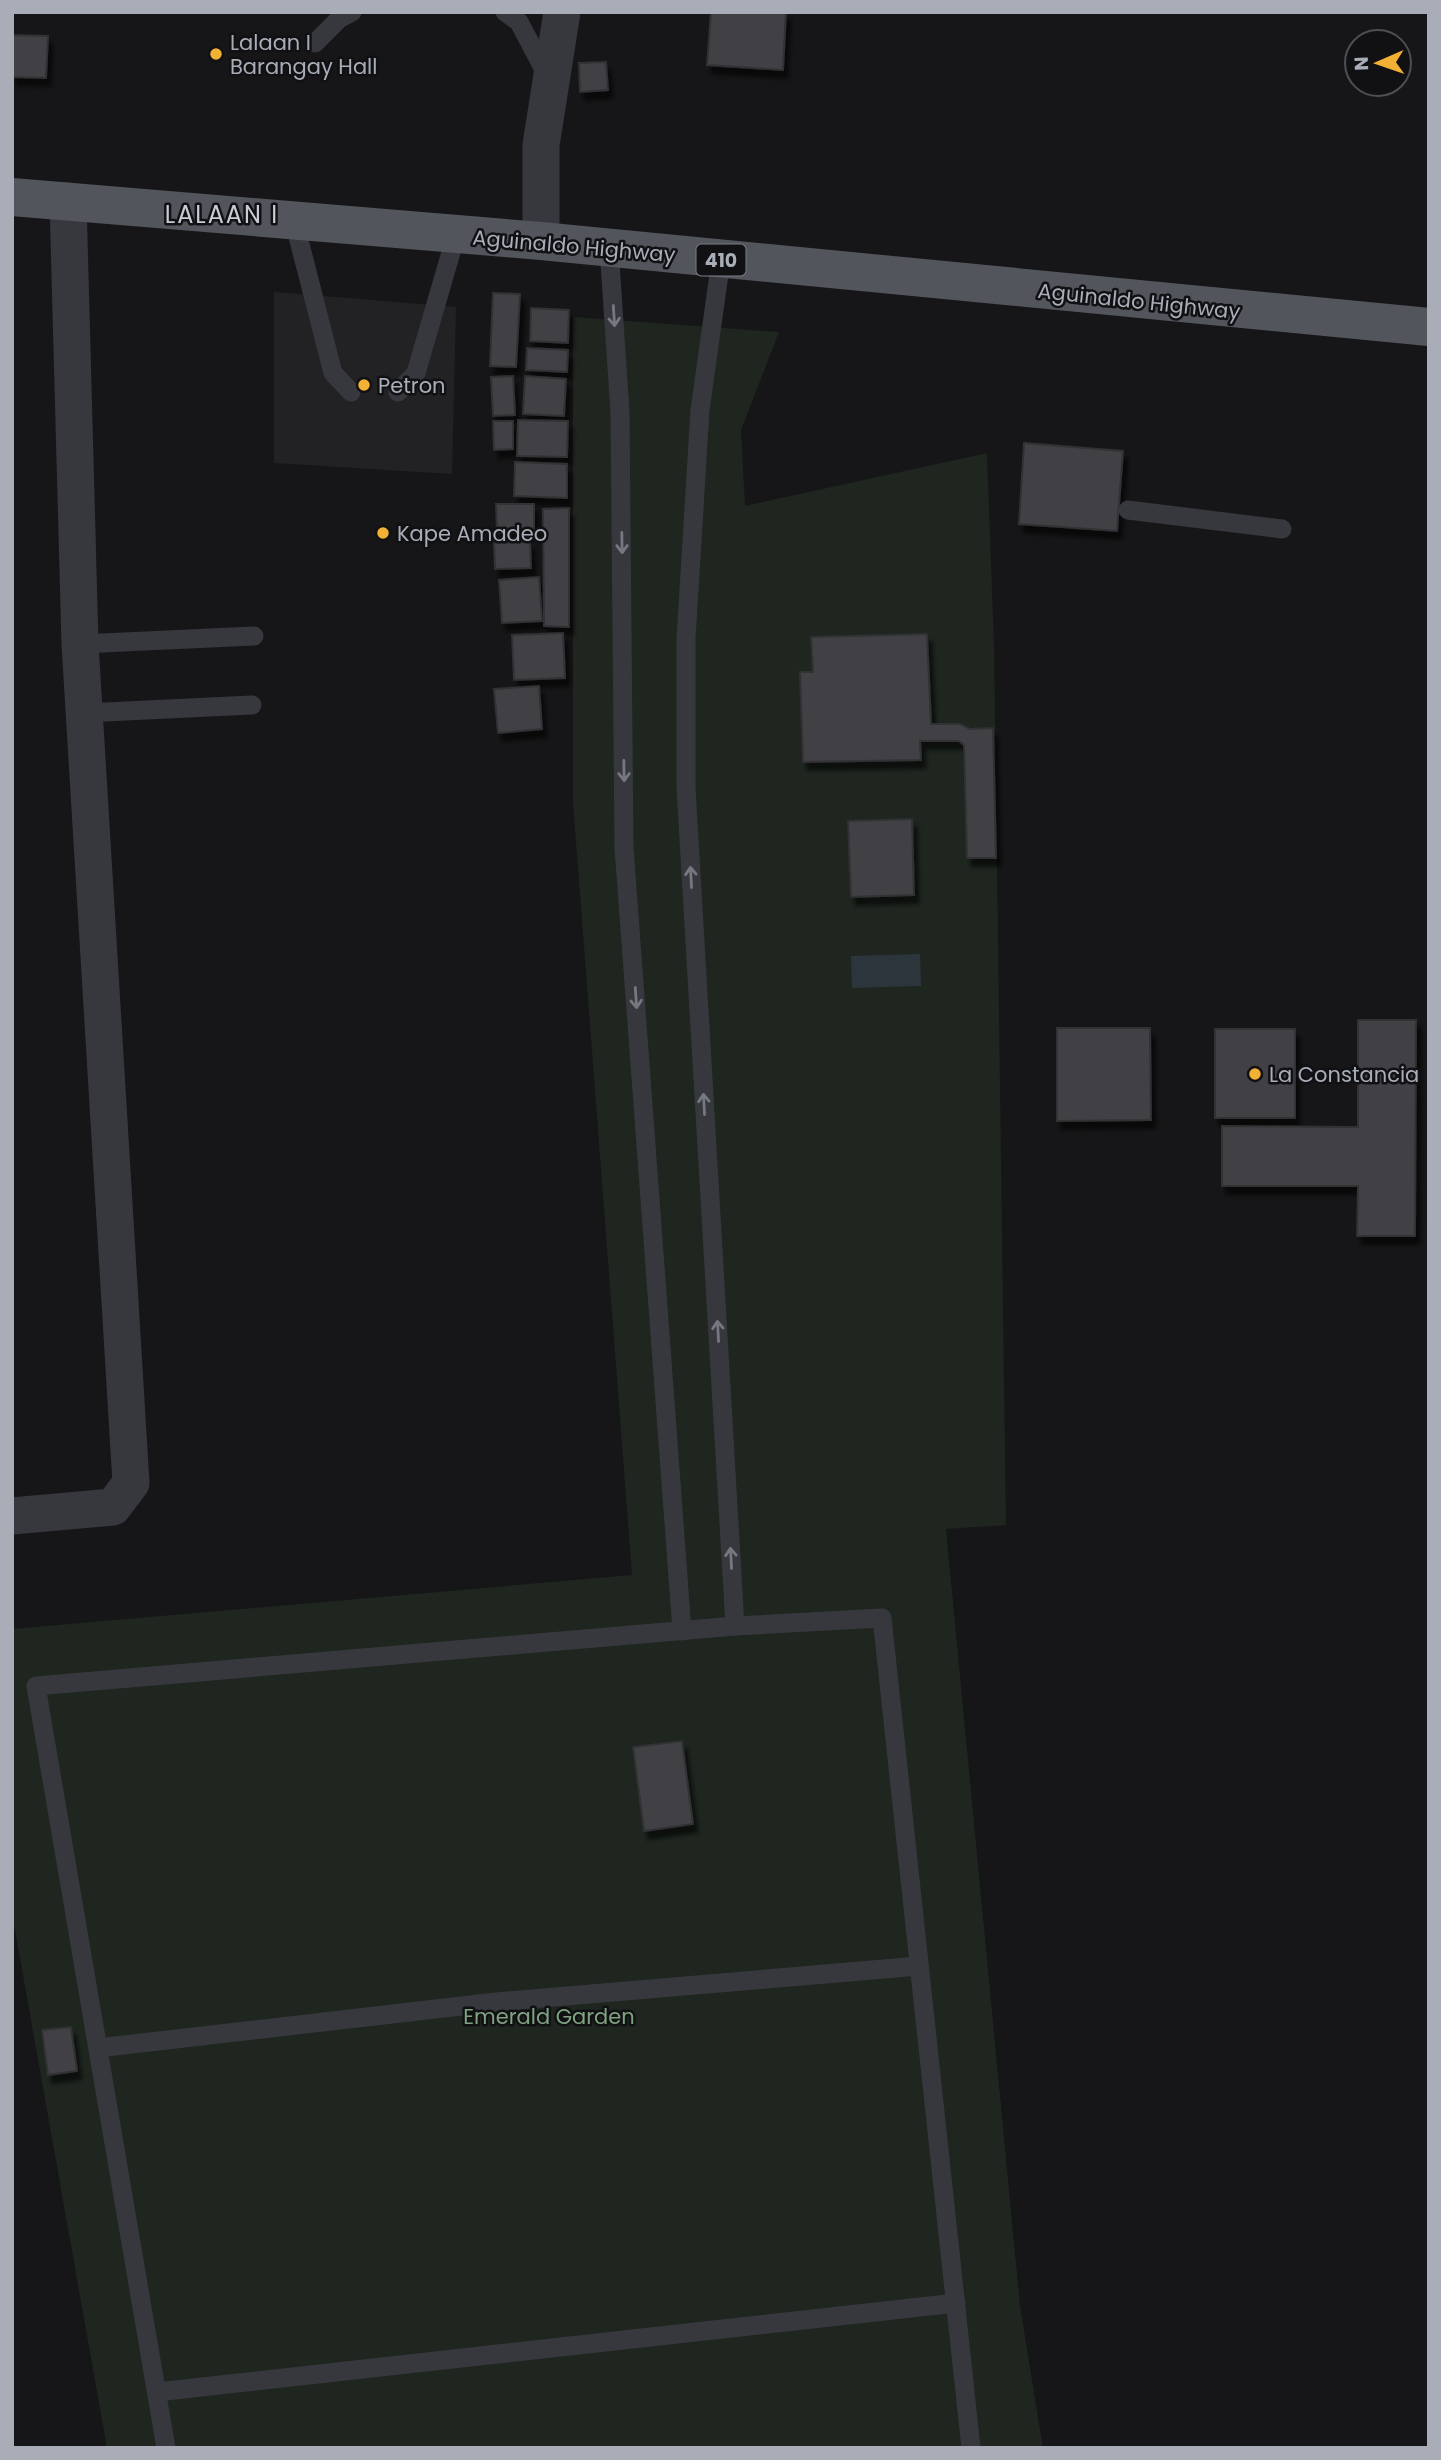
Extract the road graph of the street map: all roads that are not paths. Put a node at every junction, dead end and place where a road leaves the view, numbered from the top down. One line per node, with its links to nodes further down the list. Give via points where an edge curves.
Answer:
1 (352, 12): 4 (lane)
2 (505, 12): 5 (lane, via 519,22)
3 (562, 12): 5 (street)
4 (314, 43)
5 (551, 84): 10 (street, via 541,145)
6 (12, 197): 7 (main road, Aguinaldo Highway / 410)
7 (68, 201): 8 (main road, Aguinaldo Highway / 410); 19 (street)
8 (294, 221): 9 (main road, Aguinaldo Highway / 410); 15 (lane, via 333,373)
9 (456, 235): 10 (main road, Aguinaldo Highway / 410); 14 (lane, via 416,373)
10 (541, 241): 11 (main road, Aguinaldo Highway / 410)
11 (609, 248): 12 (main road, Aguinaldo Highway / 410); 24 (lane, one-way to 24, via 620,412 624,848)
12 (721, 260): 13 (main road, Aguinaldo Highway / 410); 23 (lane, one-way to 12, via 686,788 686,639 701,410)
13 (1429, 327)
14 (398, 391)
15 (351, 392)
16 (1128, 510): 17 (lane)
17 (1282, 529)
18 (254, 636): 19 (lane)
19 (80, 644): 21 (street)
20 (252, 705): 21 (lane)
21 (84, 713): 22 (street, via 131,1483 113,1507)
22 (12, 1516)
23 (735, 1626): 24 (lane); 25 (lane, via 882,1618)
24 (682, 1631): 26 (lane, via 36,1686)
25 (919, 1966): 26 (lane, via 496,2003); 27 (lane)
26 (98, 2048): 28 (lane)
27 (956, 2303): 28 (lane); 30 (lane)
28 (157, 2392): 29 (lane)
29 (166, 2448)
30 (971, 2448)

